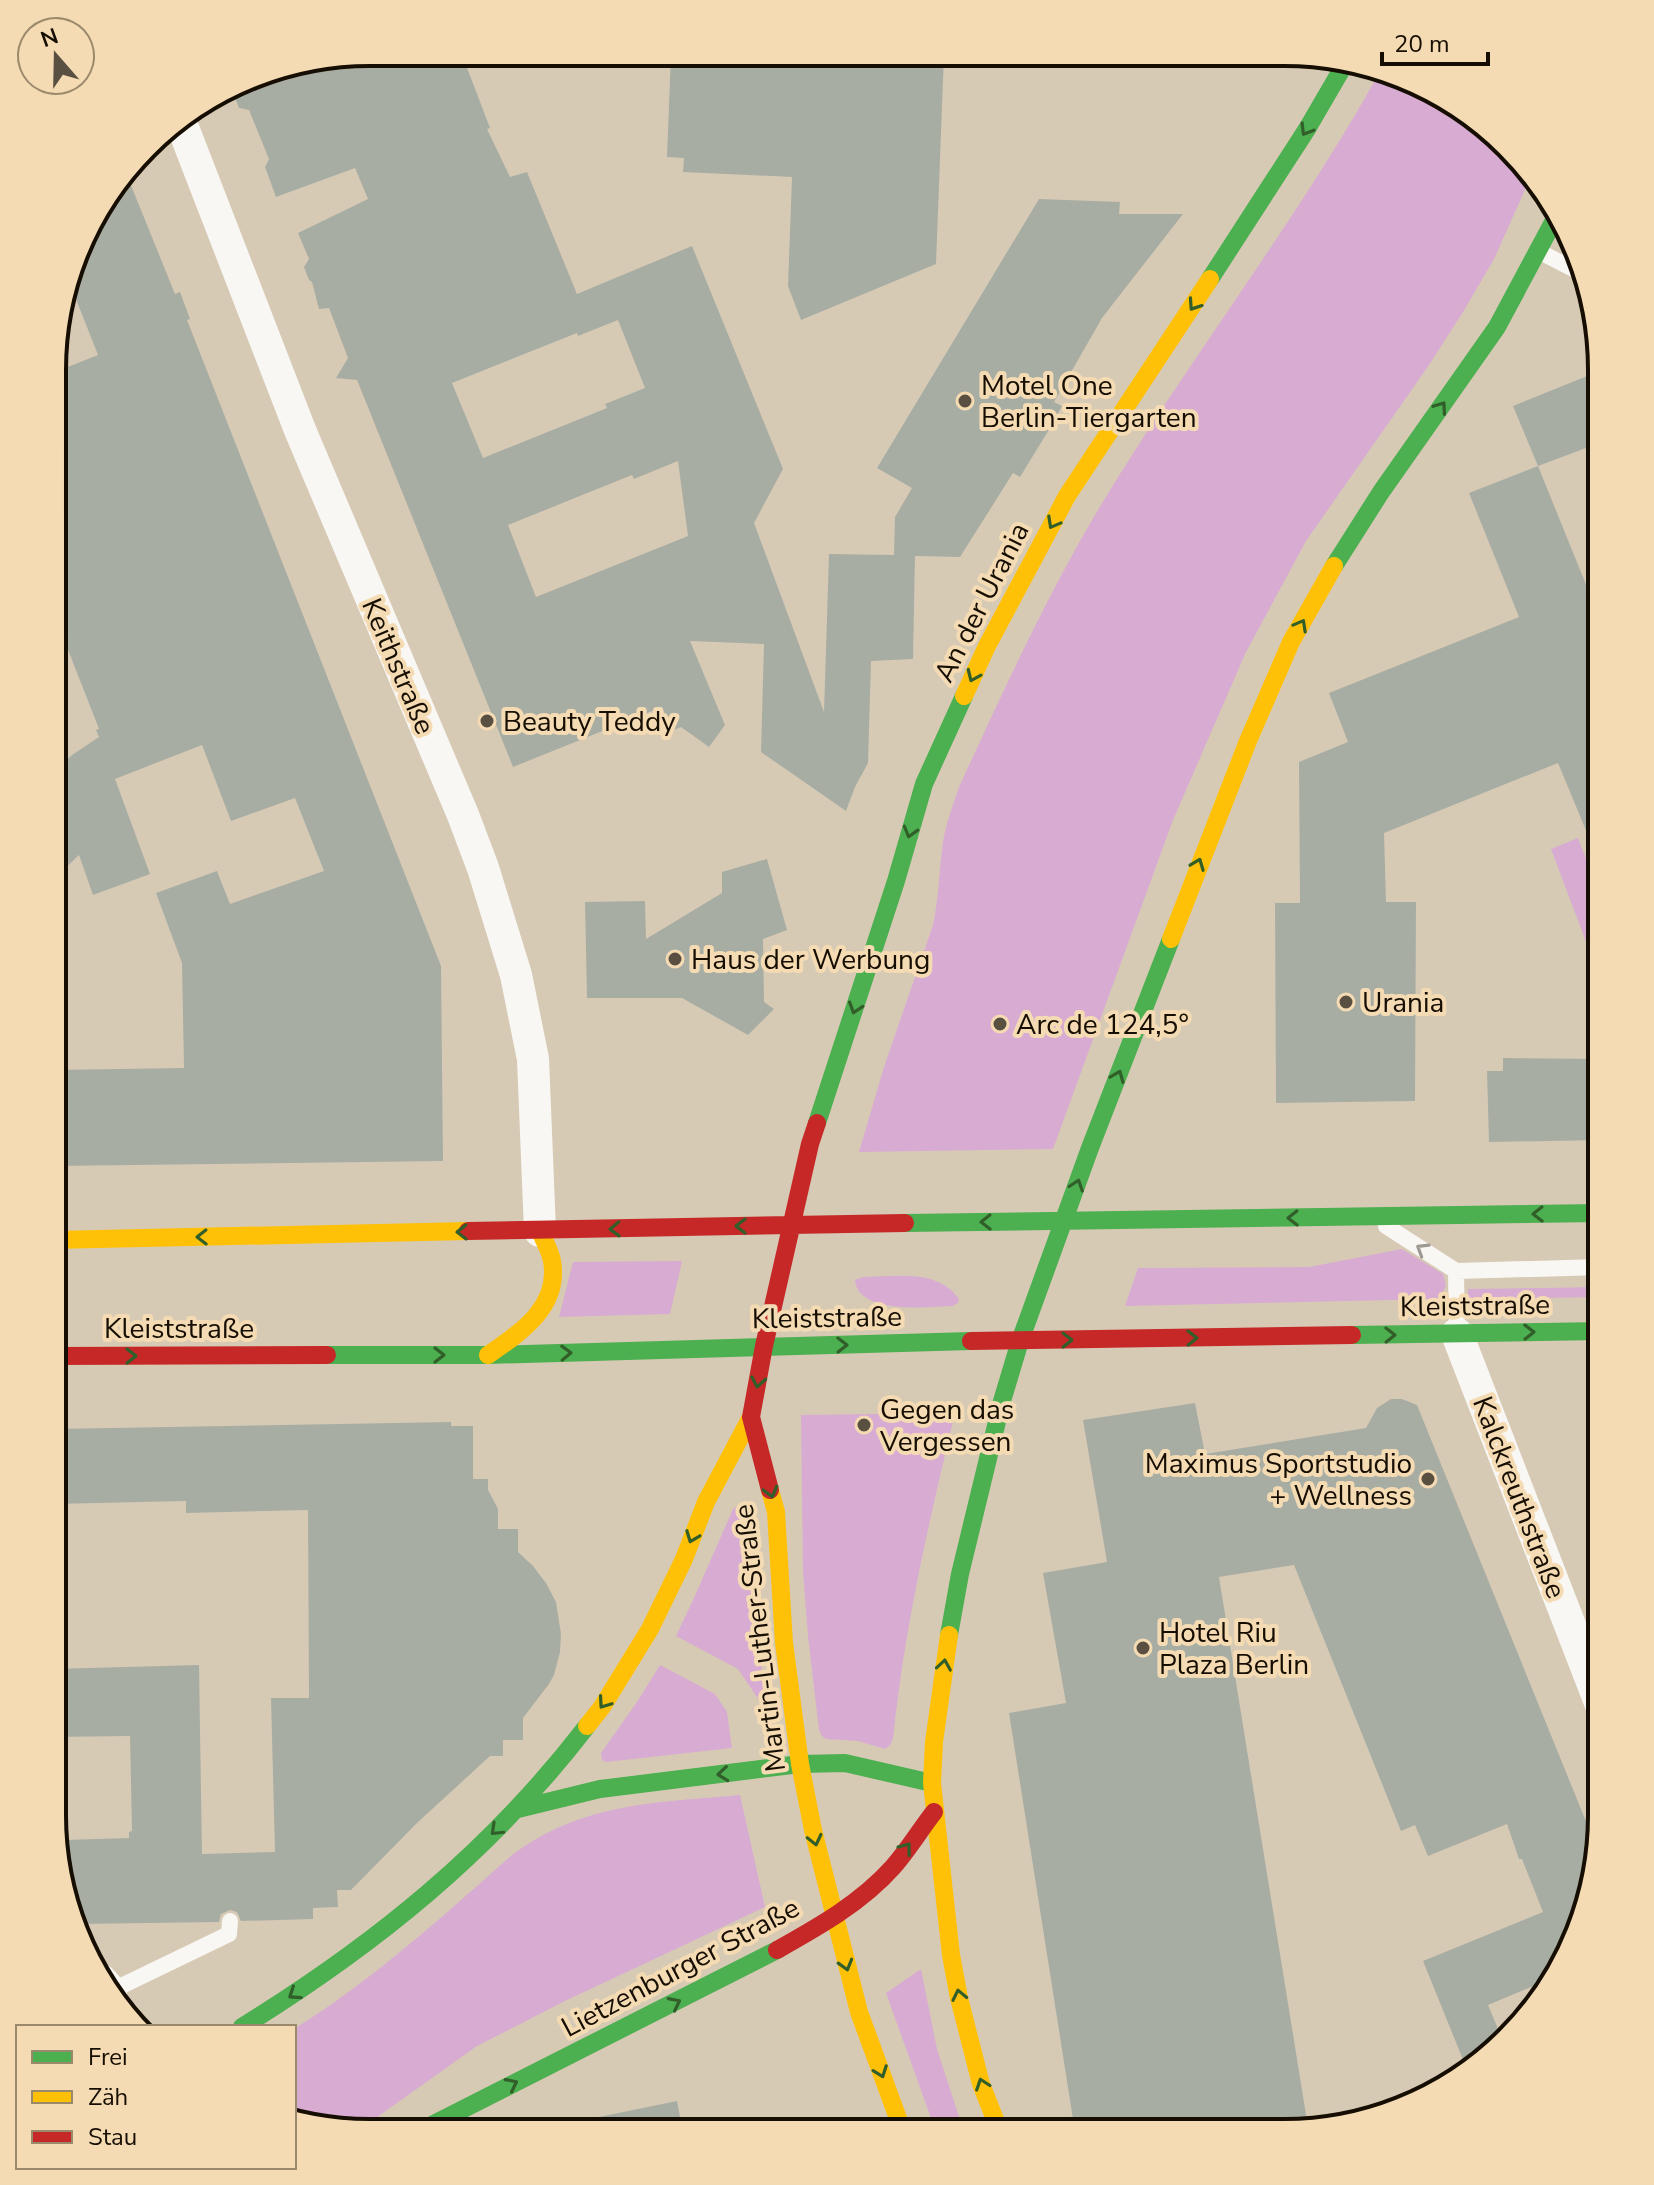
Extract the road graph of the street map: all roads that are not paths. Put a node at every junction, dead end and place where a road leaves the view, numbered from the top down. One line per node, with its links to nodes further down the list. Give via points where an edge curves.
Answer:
1 (1340, 72): 9 (main road, An der Urania, one-way to 9, via 1067,496 987,646 924,784 810,1144)
2 (184, 130): 10 (street, Keithstraße, via 300,430 483,868 516,975 533,1059)
3 (1552, 226): 4 (main road)
4 (1539, 252): 5 (lane); 8 (main road, one-way to 4, via 1196,871 1291,642 1342,552 1497,327)
5 (1570, 267)
6 (1588, 1213): 7 (main road, one-way to 7)
7 (1371, 1217): 8 (main road, one-way to 8); 13 (lane, one-way to 7)
8 (1064, 1221): 9 (main road, one-way to 9); 16 (main road)
9 (791, 1225): 10 (main road, one-way to 10); 17 (main road, Martin-Luther-Straße)
10 (540, 1231): 11 (main road, one-way to 11); 18 (main road, via 553,1270 544,1307)
11 (66, 1240)
12 (1588, 1267): 13 (lane)
13 (1456, 1271): 15 (lane)
14 (1588, 1331): 15 (main road, Kleiststraße, one-way to 14)
15 (1457, 1334): 16 (main road, Kleiststraße, one-way to 15); 21 (street, Kalckreuthstraße)
16 (1020, 1341): 17 (main road, Kleiststraße, one-way to 16); 23 (main road, one-way to 16, via 960,1574)
17 (764, 1346): 18 (main road, Kleiststraße, one-way to 17); 20 (main road, Martin-Luther-Straße, one-way to 20)
18 (488, 1355): 19 (main road, Kleiststraße, one-way to 18)
19 (66, 1356)
20 (751, 1417): 22 (main road, Martin-Luther-Straße, one-way to 22, via 776,1512 784,1643); 24 (main road, one-way to 24, via 637,1652 581,1735)
21 (1588, 1672)
22 (800, 1764): 23 (main road, via 845,1763); 24 (main road, one-way to 24, via 600,1789); 26 (main road, Martin-Luther-Straße, one-way to 26)
23 (932, 1783): 25 (main road)
24 (518, 1809): 29 (main road, one-way to 29, via 420,1901)
25 (934, 1812): 26 (main road, Lietzenburger Straße, one-way to 25, via 892,1868); 32 (main road, one-way to 25, via 959,1998)
26 (833, 1917): 30 (main road, Lietzenburger Straße, one-way to 26); 31 (main road, Martin-Luther-Straße, one-way to 31, via 859,2012)
27 (230, 1921): 28 (lane, via 229,1934)
28 (118, 1985)
29 (245, 2025)
30 (444, 2119)
31 (898, 2119)
32 (995, 2119)

